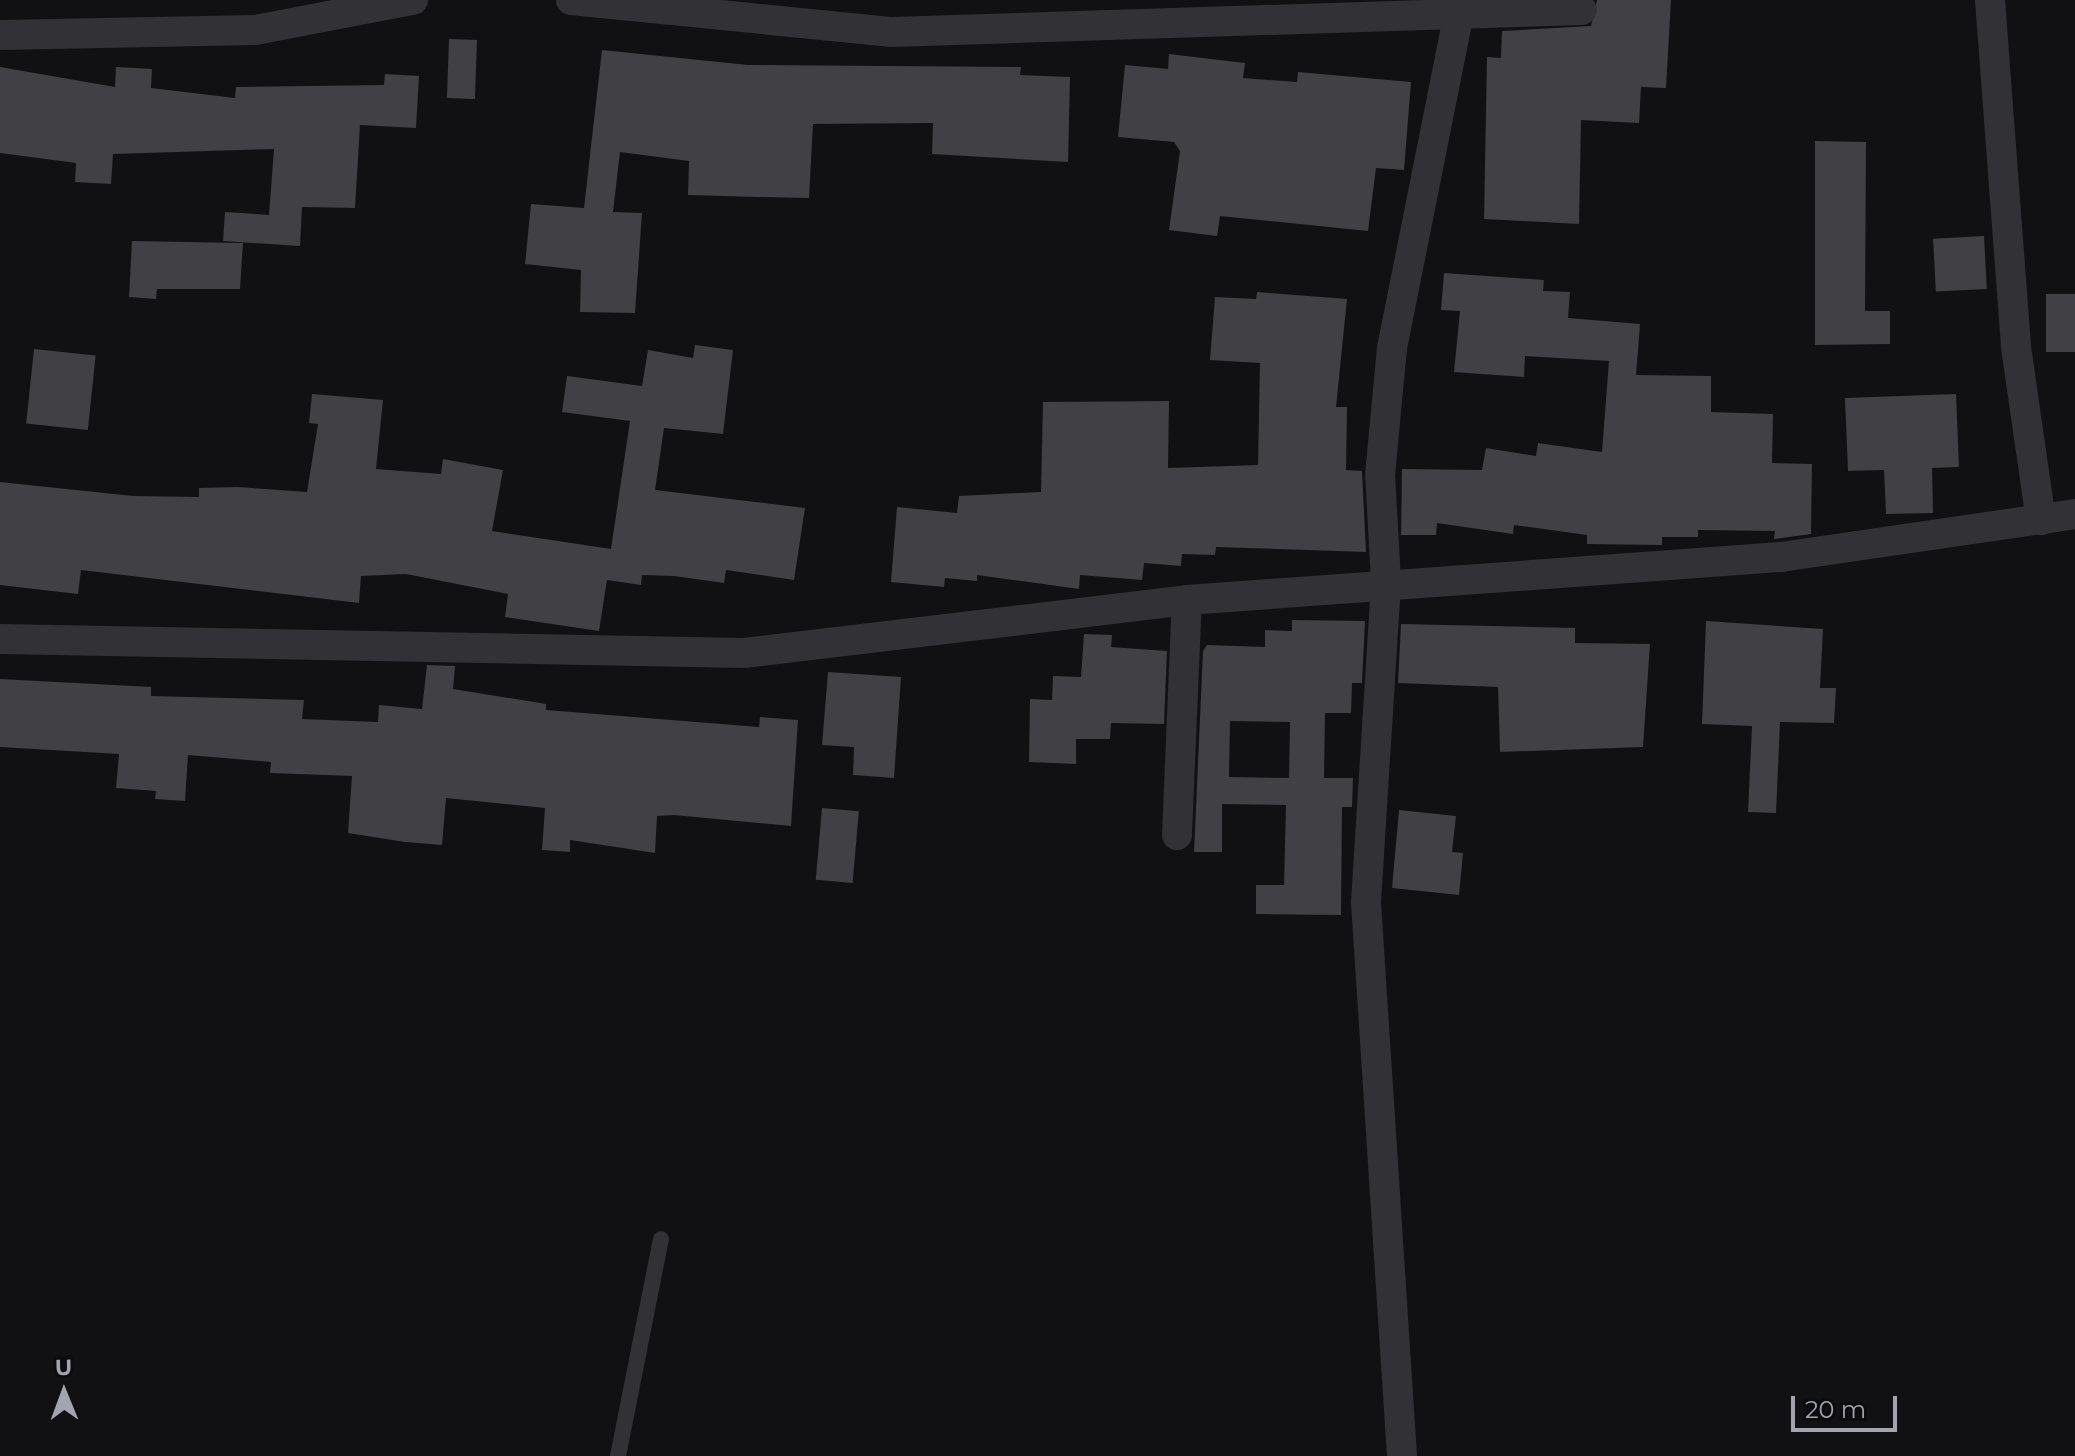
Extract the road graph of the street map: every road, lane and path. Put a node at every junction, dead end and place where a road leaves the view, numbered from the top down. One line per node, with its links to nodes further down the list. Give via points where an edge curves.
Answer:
1 (413, 0): 6 (street, via 255,30)
2 (571, 0): 5 (street, via 892,32)
3 (1990, 0): 8 (street, via 2016,347)
4 (1582, 10): 5 (street)
5 (1458, 17): 9 (street, via 1392,348 1380,475)
6 (0, 35)
7 (2075, 514): 8 (street)
8 (2041, 520): 9 (street, via 1781,557)
9 (1386, 581): 10 (street); 15 (street, via 1366,902)
10 (1187, 600): 11 (street, via 744,653); 12 (street)
11 (0, 639)
12 (1177, 835)
13 (661, 1239): 14 (lane)
14 (618, 1456)
15 (1402, 1456)

